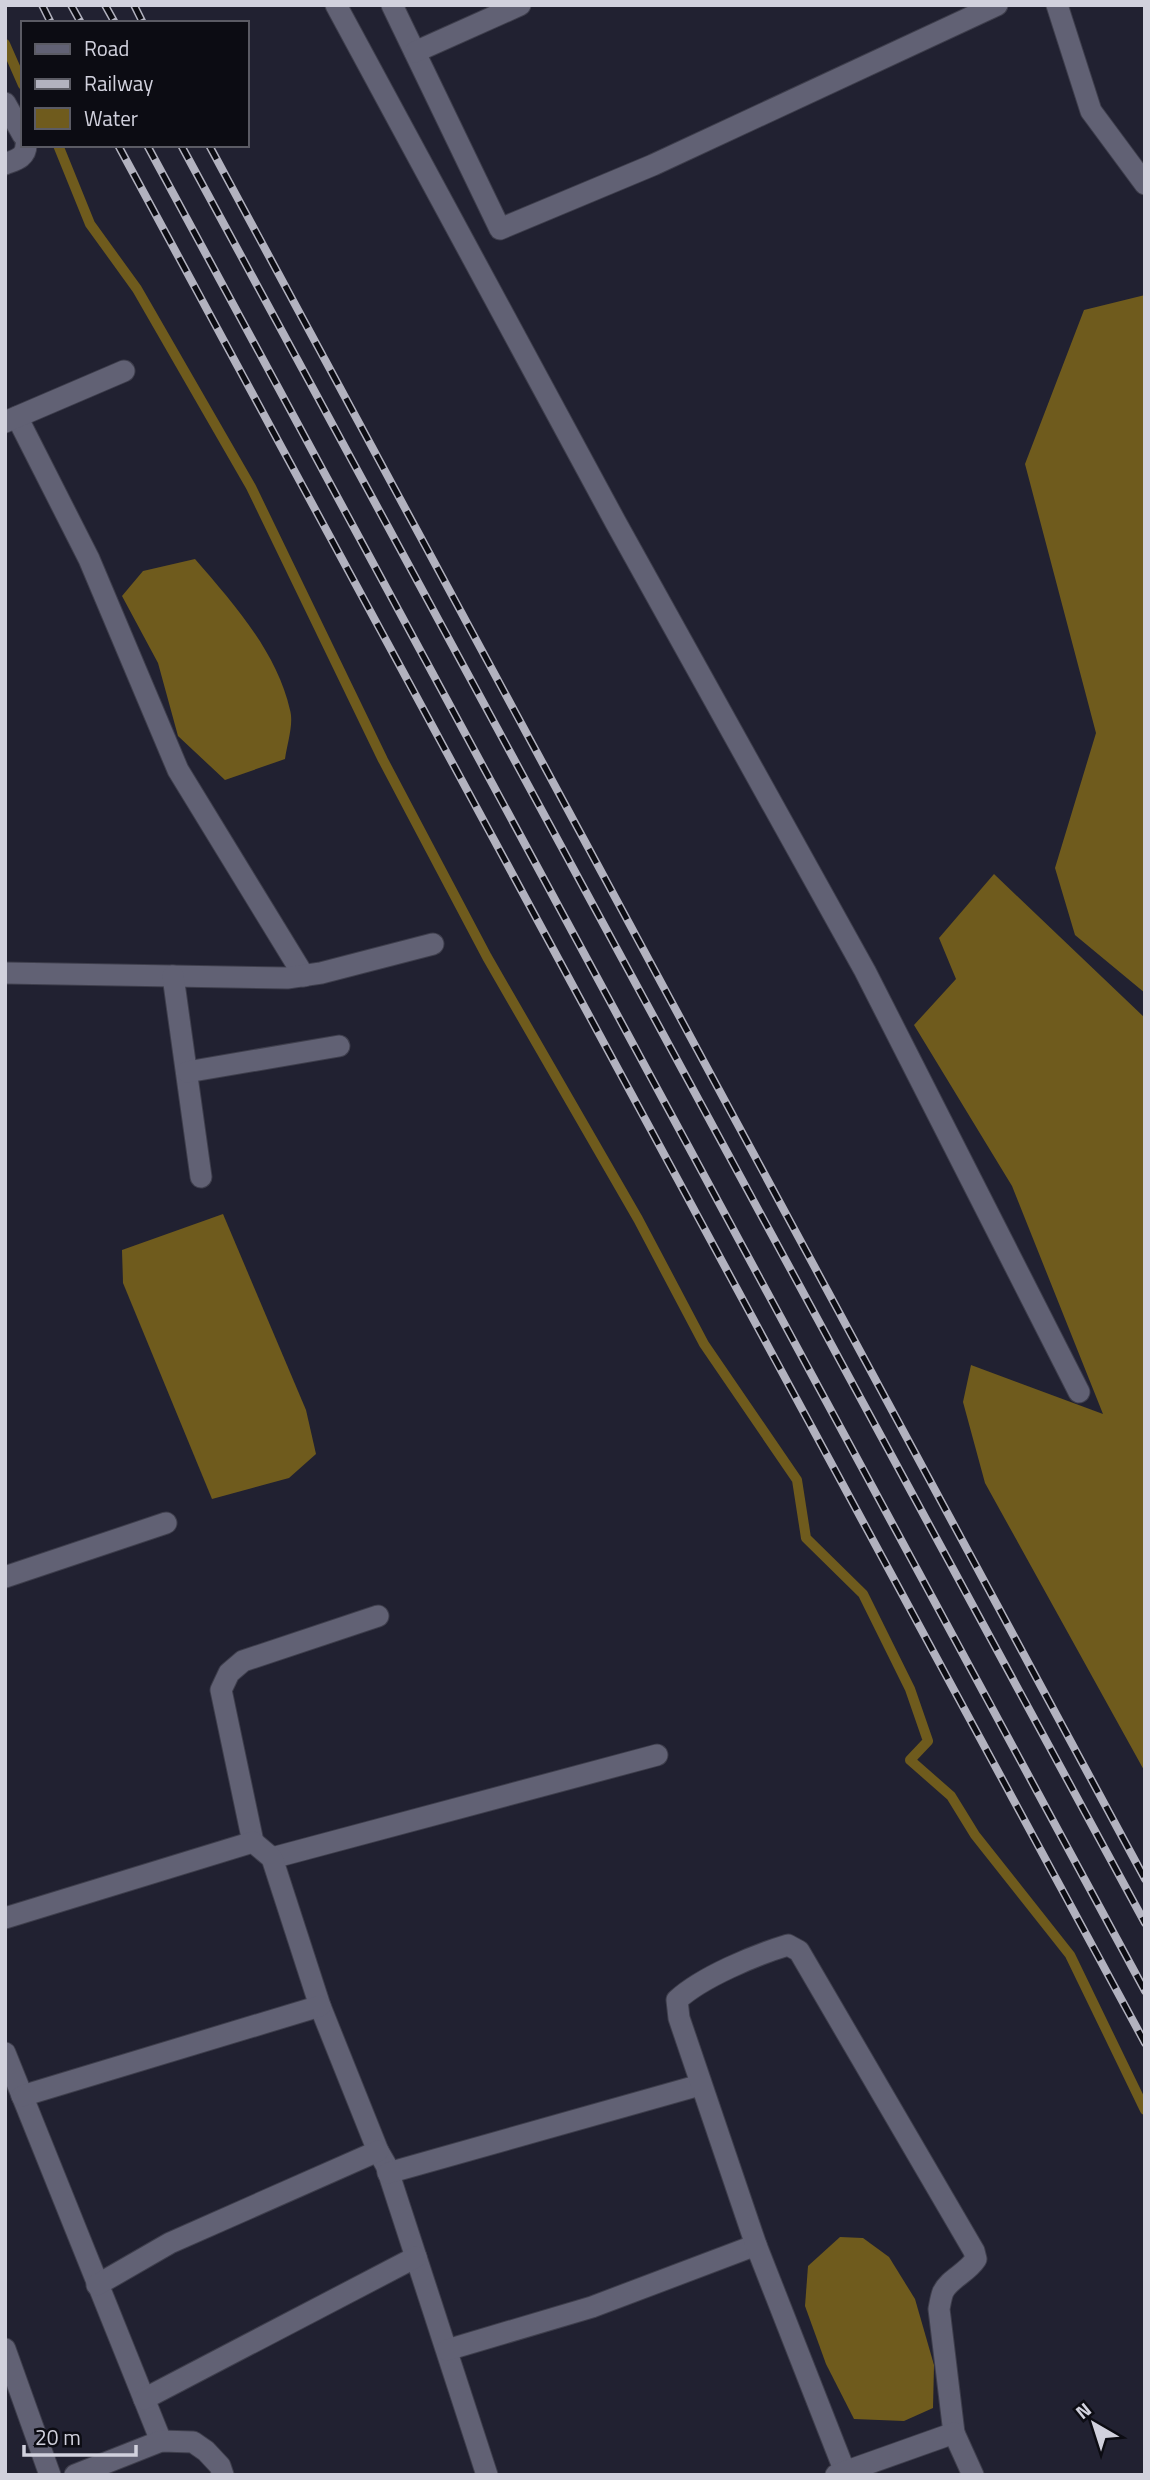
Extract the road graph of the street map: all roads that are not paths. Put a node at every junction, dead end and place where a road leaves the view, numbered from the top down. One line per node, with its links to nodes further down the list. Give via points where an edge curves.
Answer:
1 (335, 5): 13 (street)
2 (392, 5): 6 (street)
3 (520, 5): 6 (street)
4 (997, 5): 12 (street, via 653,164)
5 (1057, 5): 11 (street, via 1091,111)
6 (415, 52): 12 (street)
7 (5, 103): 8 (street)
8 (21, 131)
9 (26, 147): 10 (street, via 21,158)
10 (5, 164)
11 (1145, 184)
12 (500, 229): 13 (street)
13 (466, 247): 23 (street, via 865,971)
14 (124, 371): 15 (street)
15 (11, 419): 19 (street, via 89,559 177,770)
16 (433, 944): 19 (street)
17 (5, 973): 18 (street)
18 (173, 975): 19 (street); 21 (street)
19 (304, 976)
20 (339, 1046): 21 (street)
21 (187, 1072): 22 (street)
22 (201, 1177)
23 (1079, 1391)
24 (166, 1523): 25 (street)
25 (5, 1577)
26 (378, 1616): 28 (street, via 243,1661 229,1674 221,1690)
27 (657, 1755): 29 (street)
28 (253, 1842): 29 (street); 30 (street)
29 (272, 1858): 31 (street)
30 (5, 1918)
31 (320, 2006): 34 (street); 35 (street)
32 (5, 2053): 34 (street)
33 (700, 2085): 36 (street); 37 (street); 43 (street, via 677,2000 691,1987 772,1950 788,1945 799,1951 974,2250 976,2259 943,2292 939,2309)
34 (23, 2096): 39 (street)
35 (377, 2151): 36 (street); 39 (street, via 170,2243)
36 (388, 2173): 38 (street)
37 (756, 2245): 41 (street, via 592,2307); 45 (street)
38 (416, 2257): 41 (street); 42 (street)
39 (97, 2285): 42 (street)
40 (5, 2349): 46 (street)
41 (447, 2350): 49 (street)
42 (144, 2399): 44 (street)
43 (954, 2433): 45 (street); 50 (street)
44 (161, 2441): 47 (street); 48 (street, via 193,2442 220,2466)
45 (840, 2473)
46 (50, 2475)
47 (75, 2475)
48 (223, 2475)
49 (487, 2475)
50 (973, 2475)

